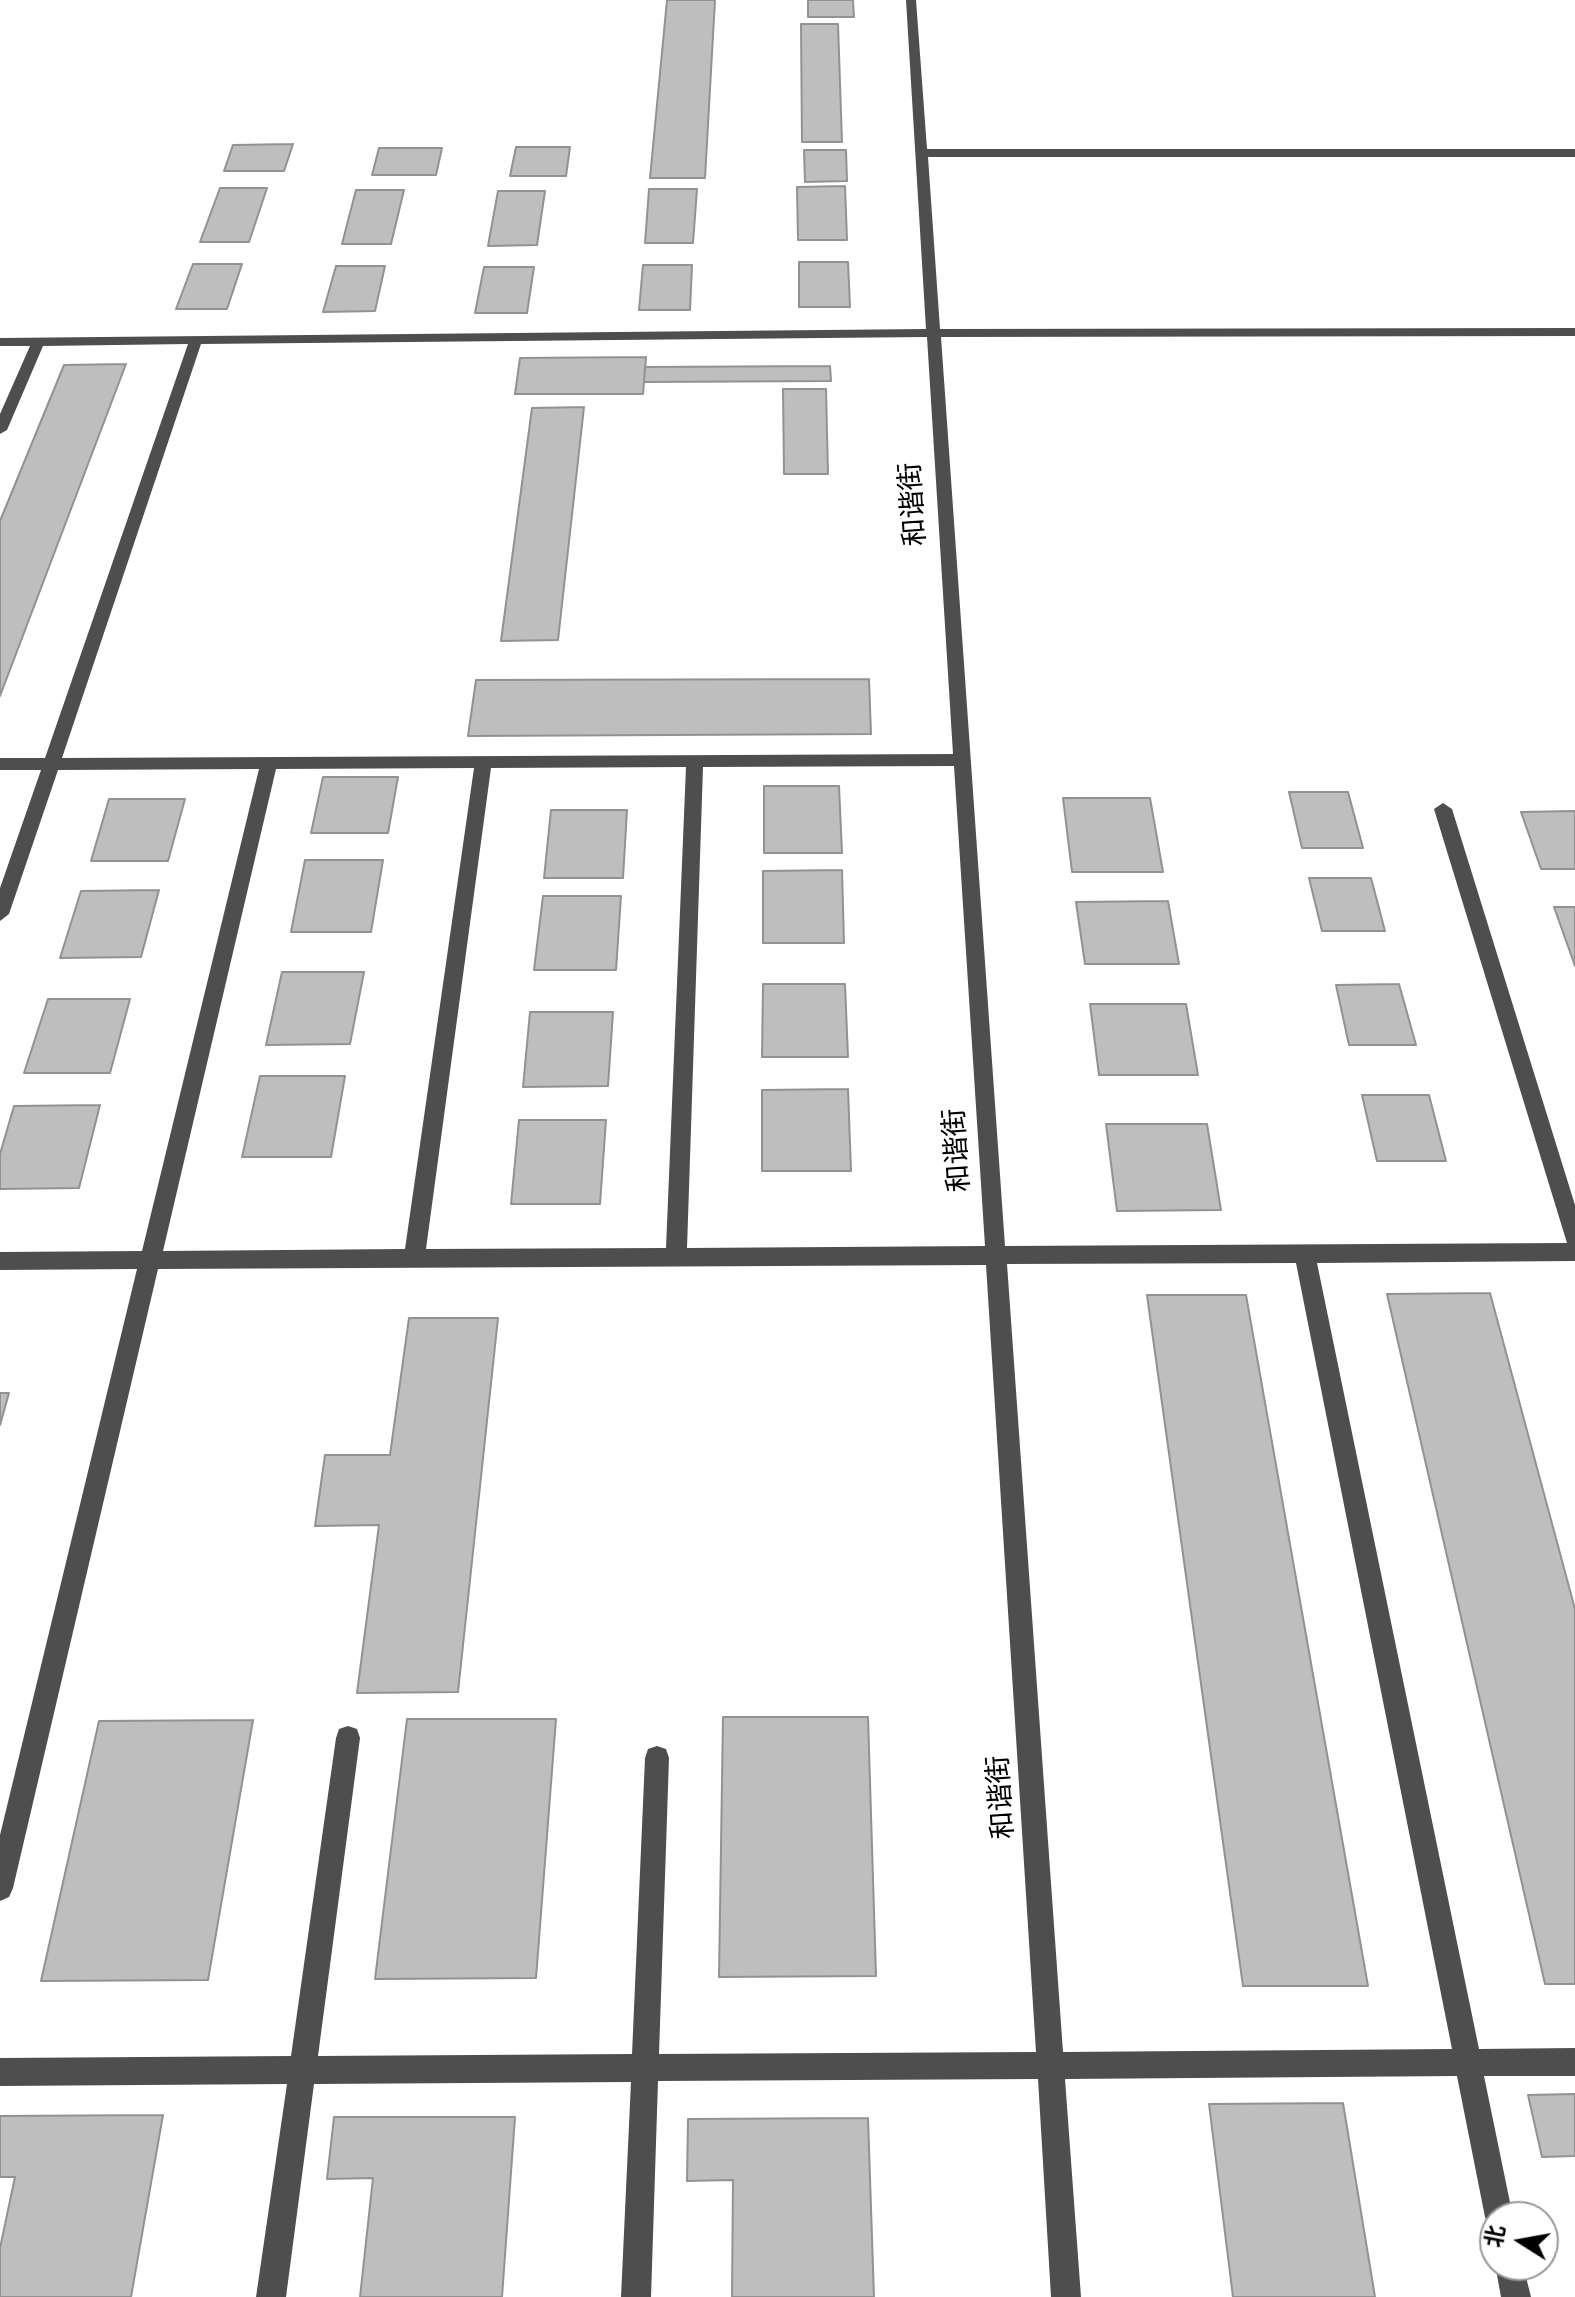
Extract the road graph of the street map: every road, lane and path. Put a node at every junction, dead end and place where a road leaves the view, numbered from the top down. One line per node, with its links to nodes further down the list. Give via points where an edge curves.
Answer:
1 (911, 0): 2 (street, 和谐街)
2 (920, 153): 3 (street); 5 (street, 和谐街)
3 (1575, 153)
4 (1575, 332): 5 (street)
5 (933, 333): 6 (street); 10 (street, 和谐街)
6 (196, 340): 8 (street); 15 (street)
7 (0, 342): 8 (street)
8 (38, 342): 9 (street)
9 (0, 430)
10 (962, 760): 11 (street); 21 (street, 和谐街)
11 (695, 761): 12 (street); 22 (street)
12 (483, 762): 13 (street); 23 (street)
13 (269, 763): 15 (street); 24 (street)
14 (0, 764): 15 (street)
15 (51, 764): 17 (street)
16 (1443, 809): 18 (street)
17 (0, 914)
18 (1575, 1238)
19 (1575, 1252): 20 (street)
20 (1305, 1254): 21 (street); 30 (street)
21 (995, 1256): 22 (street); 31 (street, 和谐街)
22 (676, 1257): 23 (street)
23 (414, 1258): 24 (street)
24 (150, 1260): 25 (street); 28 (street)
25 (0, 1261)
26 (348, 1738): 33 (street)
27 (657, 1758): 32 (street)
28 (0, 1888)
29 (1575, 2062): 30 (street)
30 (1468, 2063): 31 (street); 35 (street)
31 (1050, 2065): 32 (street); 38 (street, 和谐街)
32 (645, 2069): 33 (street); 37 (street)
33 (302, 2070): 34 (street); 36 (street)
34 (0, 2072)
35 (1496, 2201)
36 (271, 2297)
37 (636, 2297)
38 (1066, 2297)

